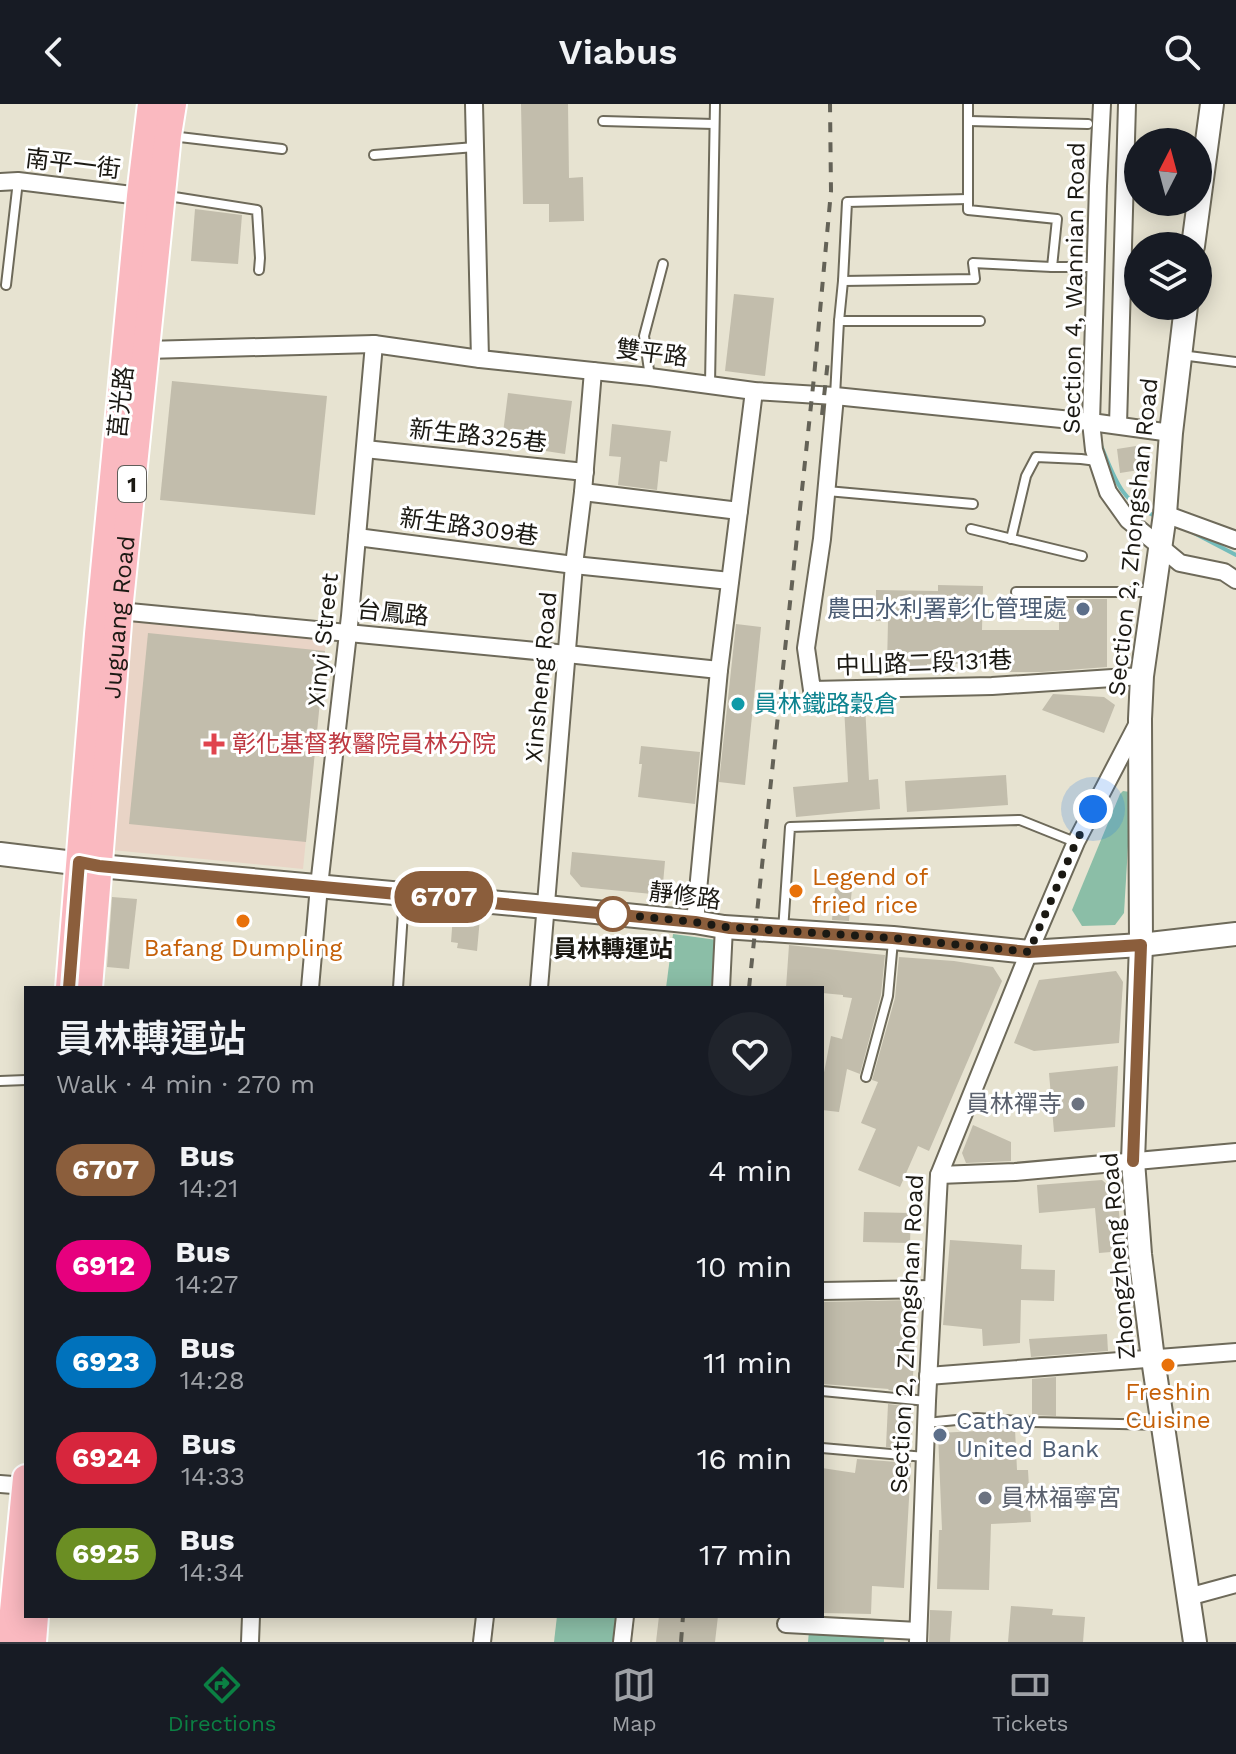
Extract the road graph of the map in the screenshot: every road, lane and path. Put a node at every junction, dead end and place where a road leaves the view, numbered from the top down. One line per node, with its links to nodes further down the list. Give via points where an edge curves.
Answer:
1 (151, 104): 19 (main road, 莒光路 / 1)
2 (173, 104): 13 (main road, 1)
3 (474, 104): 14 (street)
4 (715, 104): 11 (lane)
5 (968, 104): 10 (lane)
6 (1102, 104): 24 (street, Section 4, Wannian Road)
7 (1127, 104): 42 (street, Section 4, Wannian Road)
8 (1212, 104): 21 (street)
9 (603, 121): 11 (lane)
10 (969, 121): 12 (lane); 20 (lane)
11 (714, 124): 38 (lane)
12 (1088, 124)
13 (168, 135): 15 (lane); 19 (main road, 1)
14 (475, 147): 16 (lane); 34 (street)
15 (282, 149)
16 (374, 155)
17 (18, 181): 18 (street, 南平一街); 19 (street, 南平一街); 27 (lane)
18 (0, 182)
19 (151, 196): 25 (lane, via 257,210); 32 (main road, 莒光路 / 1)
20 (968, 199): 23 (lane, via 968,210 1057,219); 26 (lane, via 847,202)
21 (1195, 232)
22 (663, 264): 37 (lane, via 644,336)
23 (1052, 267): 24 (lane); 26 (lane, via 973,263 975,279)
24 (1096, 267): 41 (street, Section 4, Wannian Road)
25 (259, 270)
26 (843, 281): 29 (lane)
27 (6, 285)
28 (1184, 320): 33 (street, Section 2, Zhongshan Road)
29 (839, 321): 30 (lane); 40 (lane)
30 (980, 321)
31 (374, 344): 32 (street, 雙平路); 34 (street, 雙平路); 44 (street, Xinyi Street)
32 (136, 348): 63 (main road, Juguang Road / 1); 71 (main road, 莒光路 / 1, via 96,649)
33 (1179, 355): 35 (lane); 43 (street, Section 2, Zhongshan Road)
34 (480, 359): 36 (street, 雙平路)
35 (1236, 362)
36 (593, 371): 37 (street, 雙平路); 46 (street, Xinsheng Road)
37 (650, 377): 38 (street, 雙平路)
38 (710, 384): 39 (street, 雙平路)
39 (754, 391): 40 (street, 雙平路); 50 (street)
40 (835, 396): 41 (street, 雙平路); 47 (street, 中山路二段131巷)
41 (1091, 422): 42 (street, 雙平路); 45 (street, Section 4, Wannian Road)
42 (1118, 425): 43 (street, 雙平路)
43 (1171, 433): 51 (street, Section 2, Zhongshan Road)
44 (365, 449): 46 (street, 新生路325巷); 53 (street, Xinyi Street)
45 (1098, 461): 54 (lane, via 1036,457 1026,476); 56 (street, Section 4, Wannian Road, via 1108,492 1128,520)
46 (585, 472): 48 (street, Xinsheng Road)
47 (826, 491): 49 (lane); 67 (street, 中山路二段131巷, via 806,648 812,690)
48 (583, 492): 50 (street); 58 (street, Xinsheng Road)
49 (973, 504)
50 (739, 511): 60 (street)
51 (1165, 514): 55 (street); 56 (street, Section 2, Zhongshan Road)
52 (971, 529): 54 (lane)
53 (357, 537): 58 (street, 新生路309巷); 64 (street, Xinyi Street)
54 (1011, 539): 57 (lane)
55 (1236, 540)
56 (1159, 546): 59 (street, Section 4, Wannian Road, via 1180,563 1224,572); 62 (street, Section 2, Zhongshan Road)
57 (1082, 556)
58 (574, 565): 60 (street, 新生路309巷); 65 (street, Xinsheng Road)
59 (1236, 580)
60 (730, 581): 66 (street)
61 (1016, 592): 62 (lane)
62 (1153, 592): 67 (street, Section 2, Zhongshan Road)
63 (119, 611): 64 (street, 台鳳路); 71 (main road, Juguang Road / 1)
64 (348, 632): 65 (street, 台鳳路); 72 (street, Xinyi Street)
65 (567, 654): 66 (street, 台鳳路); 74 (street, Xinsheng Road)
66 (719, 670): 75 (street)
67 (1142, 676): 68 (street, Section 2, Zhongshan Road)
68 (1140, 719): 69 (street, Section 2, Zhongshan Road); 80 (street, Zhongzheng Road)
69 (1076, 842): 77 (lane, via 1020,820 790,827); 81 (street, Section 2, Zhongshan Road)
70 (0, 854): 71 (street, 靜修路)
71 (89, 864): 72 (street, 靜修路); 82 (main road, 莒光路 / 1); 83 (main road, Juguang Road / 1)
72 (319, 886): 73 (street, 靜修路); 84 (street, Xinyi Street)
73 (405, 893): 74 (street, 靜修路); 85 (lane)
74 (546, 907): 75 (street, 靜修路); 86 (street, Xinsheng Road)
75 (695, 922): 76 (street, 靜修路)
76 (724, 927): 77 (street, 靜修路); 87 (street)
77 (783, 932): 79 (street, 靜修路)
78 (1236, 934): 80 (street, 靜修路)
79 (893, 938): 81 (street, 靜修路); 88 (lane, via 888,996)
80 (1141, 945): 81 (street, 靜修路); 92 (street, Zhongzheng Road)
81 (1029, 952): 93 (street, Section 2, Zhongshan Road)
82 (69, 986)
83 (89, 986)
84 (310, 986)
85 (398, 986)
86 (539, 986)
87 (721, 986)
88 (866, 1077)
89 (24, 1080): 90 (lane)
90 (0, 1081)
91 (1236, 1152): 92 (street)
92 (1133, 1161): 93 (street); 97 (street, Zhongzheng Road)
93 (939, 1175): 94 (street, Section 2, Zhongshan Road)
94 (932, 1289): 95 (street); 98 (street, Section 2, Zhongshan Road)
95 (824, 1291)
96 (1236, 1352): 97 (street)
97 (1153, 1359): 98 (street); 102 (street, Zhongzheng Road)
98 (928, 1376): 100 (street, Section 2, Zhongshan Road)
99 (824, 1391): 100 (lane)
100 (927, 1401): 101 (street, Section 2, Zhongshan Road)
101 (926, 1423): 102 (lane, via 977,1418); 104 (street, Section 2, Zhongshan Road)
102 (1163, 1425): 109 (street, Zhongzheng Road)
103 (824, 1448): 104 (lane)
104 (925, 1457): 115 (street, Section 2, Zhongshan Road)
105 (0, 1484): 106 (street)
106 (24, 1486)
107 (24, 1506): 116 (main road)
108 (1236, 1584): 109 (street)
109 (1188, 1597): 122 (street, Zhongzheng Road)
110 (35, 1618): 117 (main road)
111 (251, 1618): 118 (street)
112 (485, 1618): 119 (street)
113 (625, 1618): 120 (street)
114 (787, 1620): 115 (street); 121 (street)
115 (918, 1637)
116 (10, 1642)
117 (33, 1642)
118 (250, 1642)
119 (482, 1642)
120 (622, 1642)
121 (784, 1642)
122 (1195, 1642)

